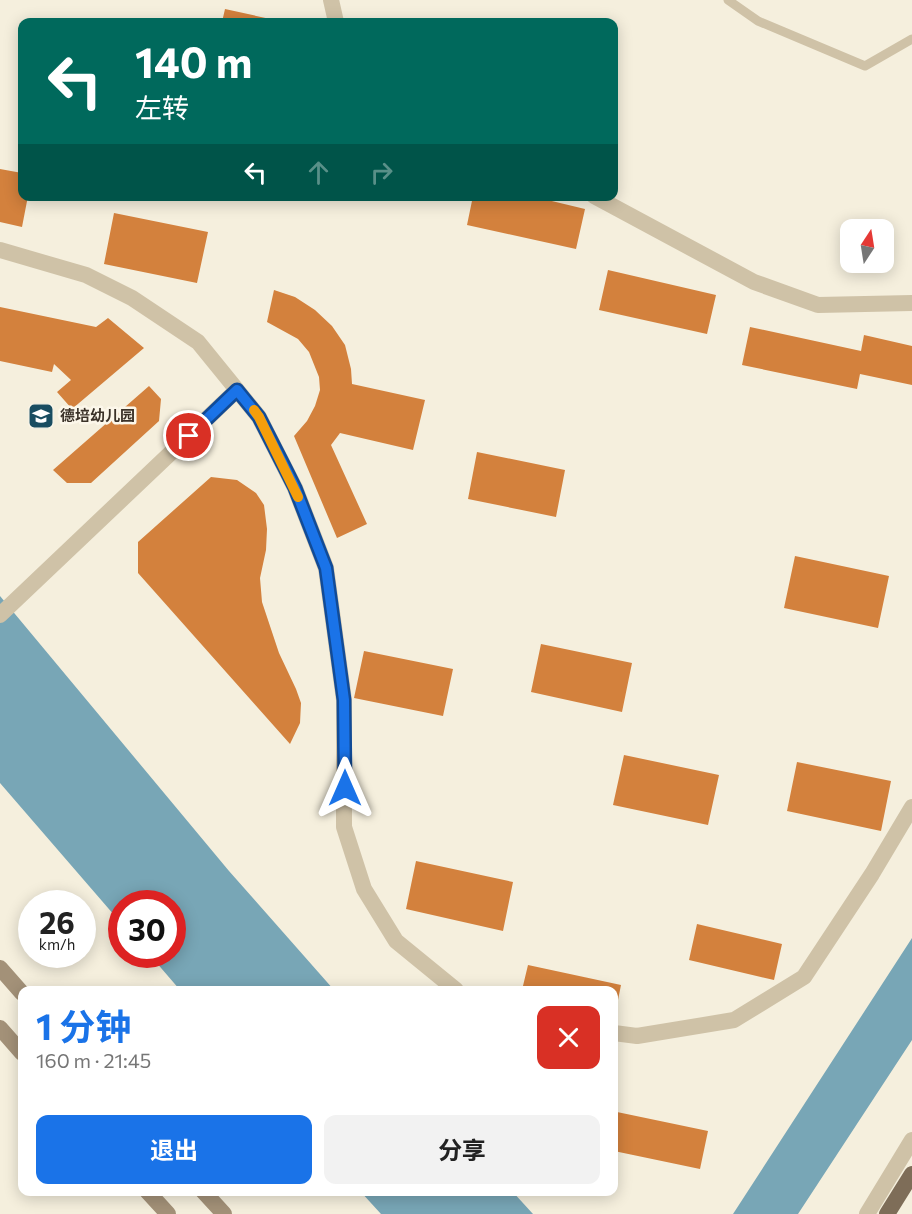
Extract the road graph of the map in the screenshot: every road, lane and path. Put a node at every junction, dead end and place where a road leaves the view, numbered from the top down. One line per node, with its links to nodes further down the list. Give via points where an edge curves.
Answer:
1 (331, 0): 3 (street)
2 (728, 0): 4 (lane, via 758,21 864,66)
3 (335, 18)
4 (912, 39)
5 (603, 201): 7 (street, via 754,282 808,301)
6 (0, 250): 8 (street, via 86,275 132,298 198,342)
7 (912, 303)
8 (237, 390): 9 (street); 12 (street, via 259,417 295,488 326,568 344,700 344,827 364,889 396,941)
9 (0, 615)
10 (912, 807): 15 (street, via 804,977 734,1020 637,1036)
11 (0, 968): 13 (main road)
12 (451, 986)
13 (18, 988)
14 (0, 1028): 16 (main road)
15 (618, 1034)
16 (18, 1048)
17 (912, 1140): 23 (street)
18 (912, 1174): 24 (main road)
19 (152, 1196): 21 (main road)
20 (208, 1196): 22 (main road)
21 (168, 1214)
22 (224, 1214)
23 (867, 1214)
24 (887, 1214)

